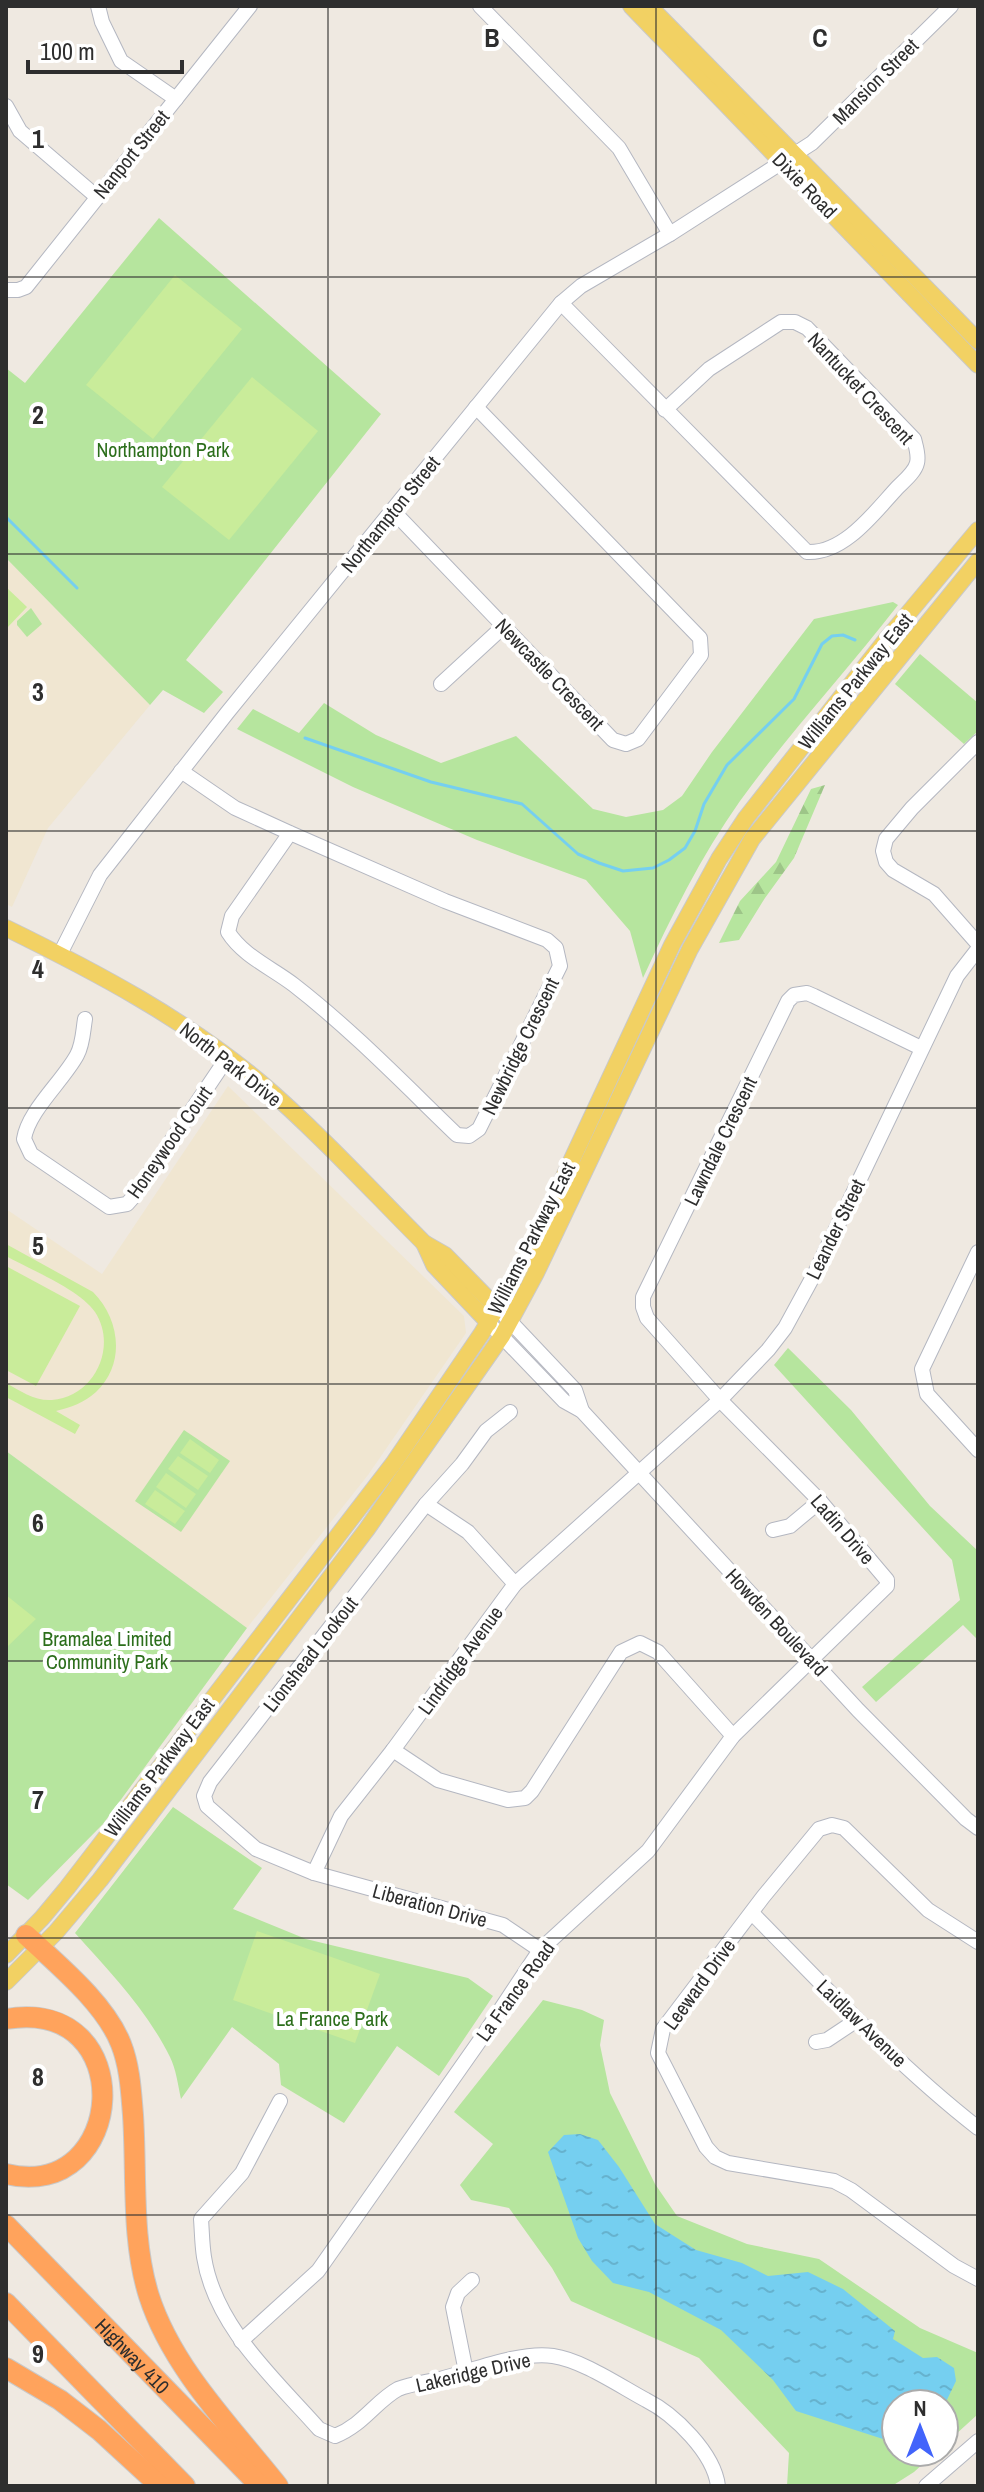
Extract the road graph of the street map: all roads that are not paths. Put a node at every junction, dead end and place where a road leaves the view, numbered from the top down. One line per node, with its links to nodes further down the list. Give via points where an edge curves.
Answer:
1 (98, 6): 7 (street, via 121,61)
2 (250, 6): 7 (street, Nanport Street)
3 (480, 6): 11 (street, via 619,148)
4 (631, 6): 9 (main road, Dixie Road)
5 (649, 6): 9 (main road, Dixie Road)
6 (951, 6): 9 (street, Mansion Street)
7 (176, 99): 10 (street, Nanport Street)
8 (6, 106): 10 (street, via 20,131)
9 (790, 159): 11 (street, Northampton Street); 14 (main road, Dixie Road); 15 (main road, Dixie Road)
10 (97, 197): 12 (street, Nanport Street, via 26,287)
11 (670, 234): 13 (street, Northampton Street)
12 (6, 290)
13 (561, 303): 16 (street, Northampton Street); 17 (street, Nantucket Crescent)
14 (978, 341)
15 (978, 365)
16 (476, 407): 18 (street, Northampton Street); 21 (street, Newcastle Crescent, via 696,633 701,655 638,739 626,744 613,740)
17 (665, 410): 17 (street, Nantucket Crescent, via 807,552 830,548 861,527 917,467 914,439 807,328 795,322 781,322 709,369)
18 (393, 511): 21 (street, Newcastle Crescent); 24 (street, Northampton Street)
19 (978, 530): 33 (main road, Williams Parkway East, via 746,818 719,859 672,945 526,1258)
20 (978, 561): 34 (main road, Williams Parkway East, via 752,839 690,949)
21 (504, 626): 22 (street)
22 (441, 684)
23 (978, 742): 27 (street, via 903,818 883,851 893,870 934,894)
24 (181, 771): 25 (street, Newbridge Crescent, via 235,808); 28 (street, Northampton Street, via 100,875)
25 (290, 833): 25 (street, Newbridge Crescent, via 556,948 560,966 479,1129 469,1136 457,1135 294,985 235,944 228,932 232,916)
26 (6, 928): 28 (main road, North Park Drive)
27 (978, 946): 30 (street, Leander Street)
28 (60, 954): 31 (main road, North Park Drive, via 192,1031)
29 (85, 1019): 31 (street, Honeywood Court, via 77,1056 24,1139 31,1154 109,1207 127,1204 135,1195)
30 (921, 1048): 35 (street, Leander Street, via 785,1328); 35 (street, Lawndale Crescent, via 807,993 788,1001 643,1297 647,1318)
31 (227, 1058): 33 (main road, North Park Drive, via 274,1096 424,1243 434,1265)
32 (978, 1252): 37 (street, via 922,1369 927,1394)
33 (493, 1316): 34 (street, Howden Boulevard); 49 (main road, Williams Parkway East, via 393,1464 67,1888)
34 (506, 1329): 38 (street, Howden Boulevard, via 564,1401 582,1411); 49 (main road, Williams Parkway East, via 367,1529 100,1880)
35 (720, 1400): 38 (street, Leander Street); 39 (street, Ladin Drive)
36 (510, 1412): 40 (street, Lionshead Lookout, via 486,1431)
37 (978, 1450)
38 (639, 1471): 42 (street, Lindridge Avenue); 43 (street, Howden Boulevard)
39 (820, 1501): 41 (street, via 790,1526); 43 (street, Ladin Drive, via 887,1586)
40 (426, 1504): 42 (street, via 468,1532); 47 (street, Lionshead Lookout, via 204,1796 207,1806 256,1849)
41 (773, 1530)
42 (515, 1584): 45 (street, Lindridge Avenue)
43 (811, 1659): 44 (street, La France Road); 46 (street, Howden Boulevard)
44 (733, 1736): 45 (street, via 658,1652 640,1643 621,1652 525,1798 508,1800 438,1780); 51 (street, La France Road, via 648,1851)
45 (393, 1750): 47 (street, Lindridge Avenue, via 341,1816)
46 (978, 1828)
47 (314, 1873): 51 (street, Liberation Drive, via 503,1925)
48 (752, 1913): 50 (street, Leeward Drive, via 819,1829 832,1825 844,1828 928,1910); 55 (street, Laidlaw Avenue); 61 (street, Leeward Drive, via 663,2029 658,2053 706,2147 728,2163 834,2181)
49 (33, 1942): 52 (main road, Williams Parkway East); 53 (main road, Williams Parkway East); 71 (highway, via 96,2005 121,2044 131,2079 143,2275 159,2321 193,2377)
50 (978, 1942)
51 (540, 1950): 64 (street, La France Road, via 318,2271)
52 (6, 1955)
53 (6, 1982)
54 (6, 2019): 59 (highway, via 36,2018 69,2030 93,2055 104,2090 100,2120 79,2155 43,2175)
55 (857, 2020): 56 (street); 58 (street, Laidlaw Avenue, via 932,2091)
56 (816, 2042)
57 (280, 2101): 64 (street, via 242,2173 201,2219 204,2259 219,2304)
58 (977, 2125)
59 (6, 2174)
60 (6, 2225): 70 (highway, Highway 410)
61 (978, 2279)
62 (472, 2280): 66 (street, via 453,2307)
63 (6, 2303): 69 (highway)
64 (241, 2341): 66 (street, Lakeridge Drive, via 319,2429 335,2436 351,2430 398,2390)
65 (6, 2368): 68 (highway, via 60,2400)
66 (466, 2372): 72 (street, Lakeridge Drive, via 522,2357 553,2356 584,2367 678,2421 715,2470)
67 (978, 2441): 73 (street)
68 (160, 2486)
69 (185, 2486)
70 (260, 2486)
71 (278, 2486)
72 (718, 2486)
73 (926, 2486)

